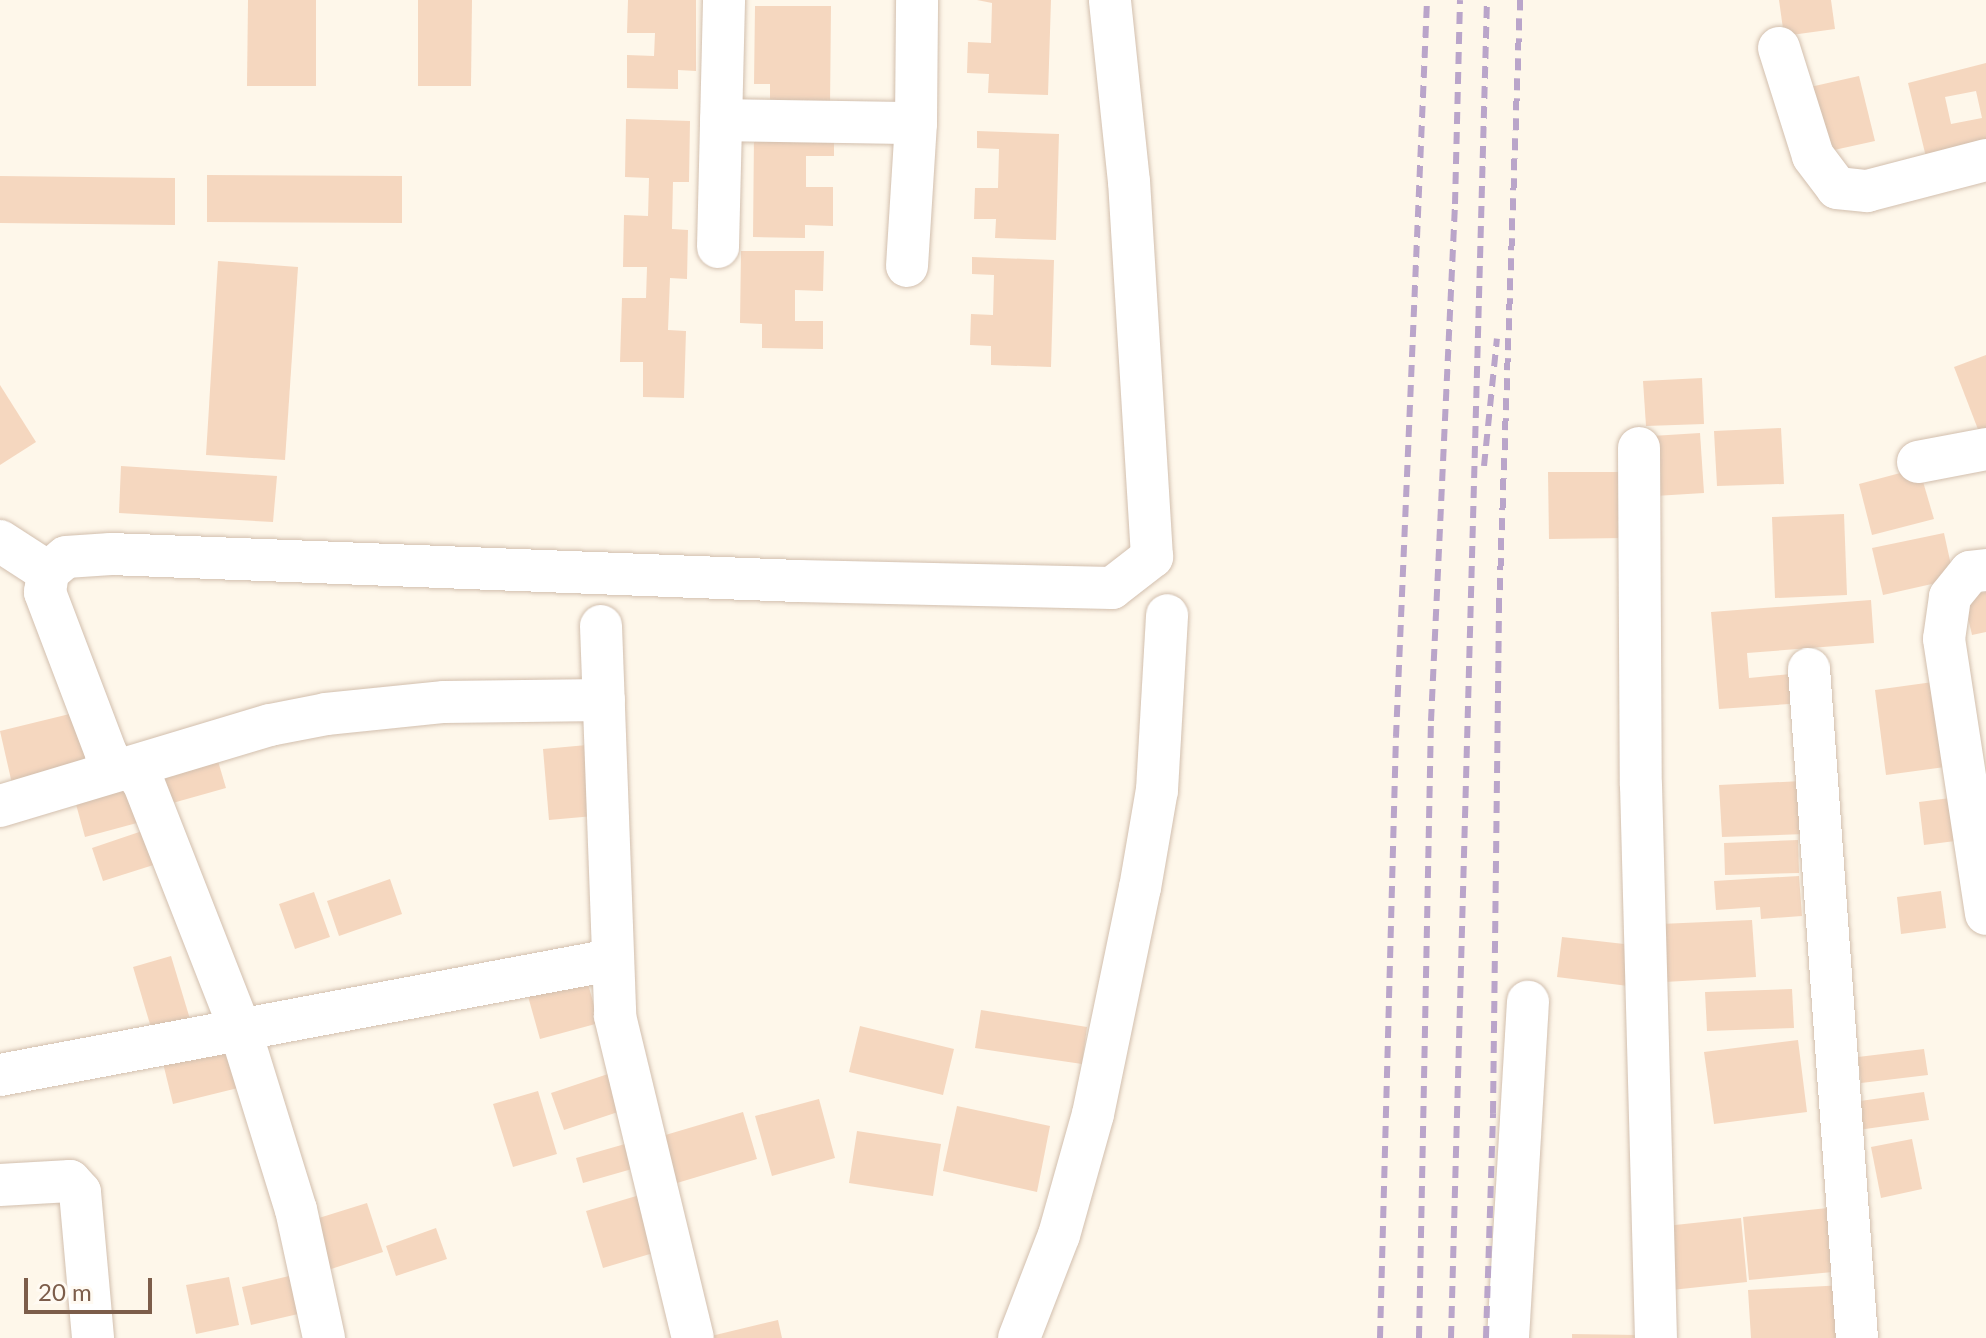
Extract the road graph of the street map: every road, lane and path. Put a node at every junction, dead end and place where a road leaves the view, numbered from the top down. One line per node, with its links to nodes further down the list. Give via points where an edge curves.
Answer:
1 (724, 0): 5 (street)
2 (917, 0): 6 (street)
3 (1110, 0): 15 (street, via 1129,182 1152,557 1112,588 111,554 66,557)
4 (1779, 48): 7 (street, via 1813,156 1837,188 1867,191)
5 (721, 120): 6 (street); 8 (street)
6 (916, 123): 9 (street)
7 (1986, 160)
8 (718, 247)
9 (907, 266)
10 (1639, 448): 33 (street, via 1641,785)
11 (1986, 449): 12 (street)
12 (1918, 462)
13 (0, 541): 15 (street)
14 (1986, 570): 22 (street, via 1970,572 1950,597 1944,639)
15 (48, 572): 20 (street, via 45,592 106,753)
16 (1167, 615): 31 (street, via 1157,790 1140,888 1093,1114 1059,1235)
17 (601, 626): 19 (street)
18 (1809, 669): 34 (street)
19 (604, 700): 20 (street, via 444,702 326,714 270,725); 23 (street, via 615,936)
20 (124, 770): 21 (street); 25 (street, via 143,782)
21 (0, 806)
22 (1986, 914)
23 (611, 960): 25 (street); 30 (street, via 624,1061)
24 (1528, 1002): 32 (street)
25 (240, 1029): 26 (street); 29 (street, via 296,1210)
26 (0, 1075)
27 (0, 1185): 28 (street, via 70,1181 80,1192)
28 (93, 1338)
29 (324, 1338)
30 (693, 1338)
31 (1019, 1338)
32 (1508, 1338)
33 (1656, 1338)
34 (1857, 1338)

